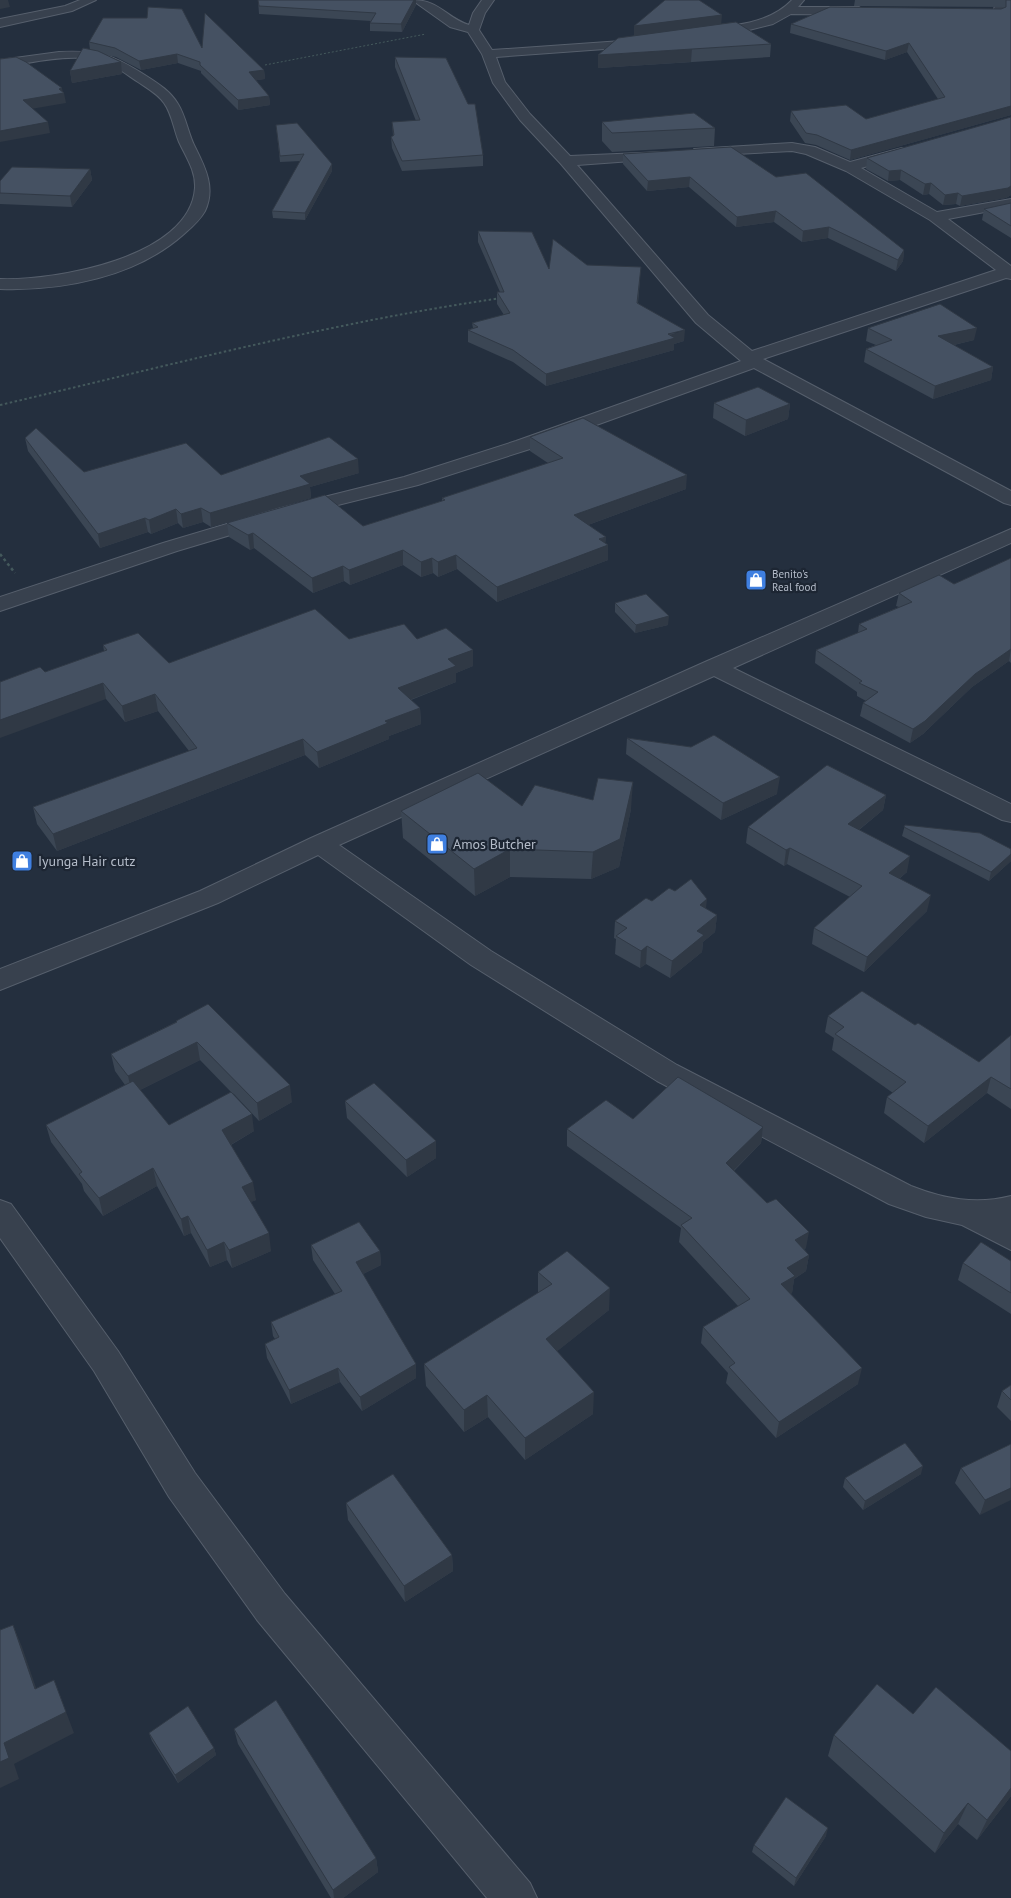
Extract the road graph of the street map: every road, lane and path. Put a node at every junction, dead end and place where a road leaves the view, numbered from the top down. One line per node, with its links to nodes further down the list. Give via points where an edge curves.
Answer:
1 (90, 0): 8 (street, via 68,9)
2 (418, 0): 9 (street)
3 (488, 0): 9 (street)
4 (1003, 0): 7 (street, via 994,12)
5 (794, 5): 6 (street); 10 (street, via 752,27)
6 (869, 11)
7 (1011, 22)
8 (0, 23)
9 (467, 28): 12 (street); 14 (path)
10 (699, 34)
11 (657, 40): 12 (street)
12 (488, 54): 16 (street, via 499,82 525,117)
13 (0, 64): 21 (street, via 69,55 115,62 154,86 171,103 204,182 197,211 162,246 80,277)
14 (264, 65)
15 (919, 147): 17 (street, via 861,162)
16 (566, 161): 17 (street, via 792,147 810,150); 23 (street, via 702,320)
17 (851, 168): 19 (street)
18 (1011, 203): 19 (street)
19 (935, 217): 20 (street)
20 (1009, 273): 23 (street)
21 (0, 284)
22 (508, 297): 24 (path, via 459,303 325,329)
23 (751, 360): 25 (street); 27 (street, via 513,448 411,480 287,512)
24 (0, 405)
25 (1011, 499)
26 (1011, 535): 28 (street)
27 (0, 604)
28 (713, 667): 29 (street); 30 (street)
29 (1011, 814)
30 (320, 844): 31 (street, via 209,897); 34 (street, via 481,958 667,1073 900,1195 932,1208)
31 (0, 980)
32 (1011, 1209): 34 (street)
33 (0, 1213): 36 (street, via 106,1361 182,1485 271,1607)
34 (967, 1213): 35 (street)
35 (1011, 1237)
36 (515, 1898)

